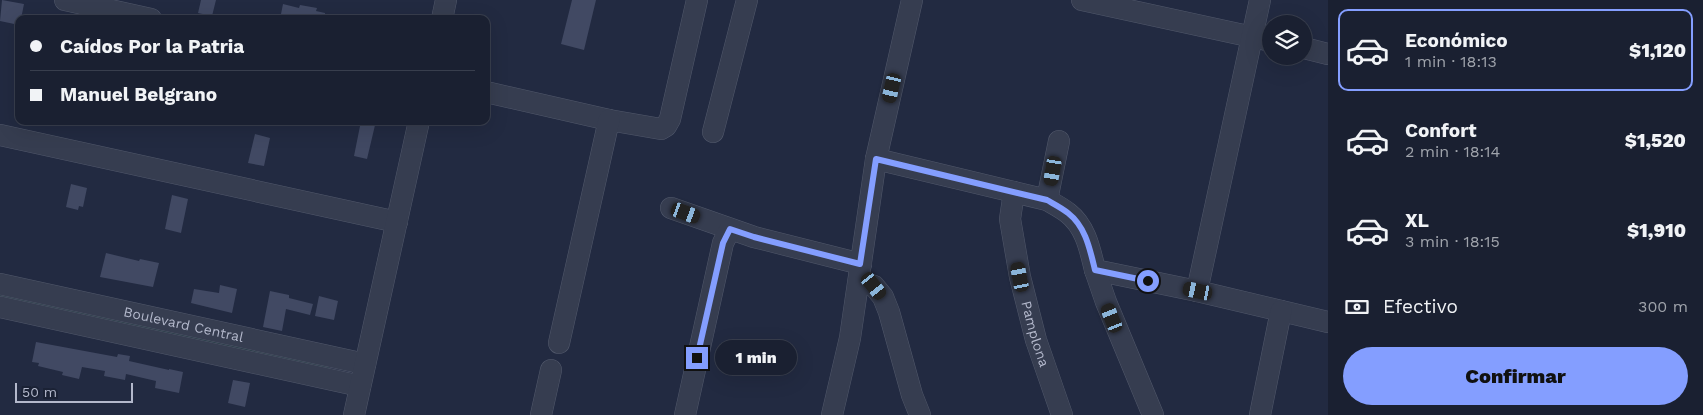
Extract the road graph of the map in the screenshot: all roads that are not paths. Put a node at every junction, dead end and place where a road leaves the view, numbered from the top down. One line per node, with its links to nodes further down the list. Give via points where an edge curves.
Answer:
1 (65, 0): 8 (street)
2 (446, 0): 9 (street)
3 (697, 0): 14 (street, via 666,126 661,129)
4 (747, 0): 16 (street)
5 (912, 0): 19 (street)
6 (1083, 0): 10 (street)
7 (1260, 0): 10 (street)
8 (133, 15)
9 (443, 15)
10 (1262, 39): 28 (street)
11 (1312, 50): 12 (street)
12 (1328, 54)
13 (490, 93): 14 (street)
14 (609, 120): 32 (street)
15 (418, 125): 23 (street)
16 (713, 132)
17 (0, 134): 23 (street)
18 (1059, 141): 21 (street)
19 (876, 159): 20 (street); 26 (street)
20 (1014, 192): 21 (street); 41 (street, Pamplona, via 1010,219 1020,277 1036,340)
21 (1047, 200): 25 (street, via 1080,225)
22 (671, 208): 24 (street)
23 (397, 222): 33 (street)
24 (730, 229): 26 (street); 38 (street, via 723,243)
25 (1095, 270): 28 (street); 42 (street)
26 (860, 272): 39 (street, via 850,338); 40 (street, via 883,297)
27 (0, 284): 33 (street, Boulevard Central)
28 (1198, 291): 30 (street)
29 (0, 307): 35 (street, Boulevard Central)
30 (1281, 311): 31 (street); 43 (street)
31 (1328, 322)
32 (559, 343)
33 (365, 364): 35 (street)
34 (551, 370): 37 (street)
35 (360, 386): 36 (street)
36 (354, 415)
37 (541, 415)
38 (685, 415)
39 (832, 415)
40 (920, 415)
41 (1062, 415)
42 (1153, 415)
43 (1260, 415)

